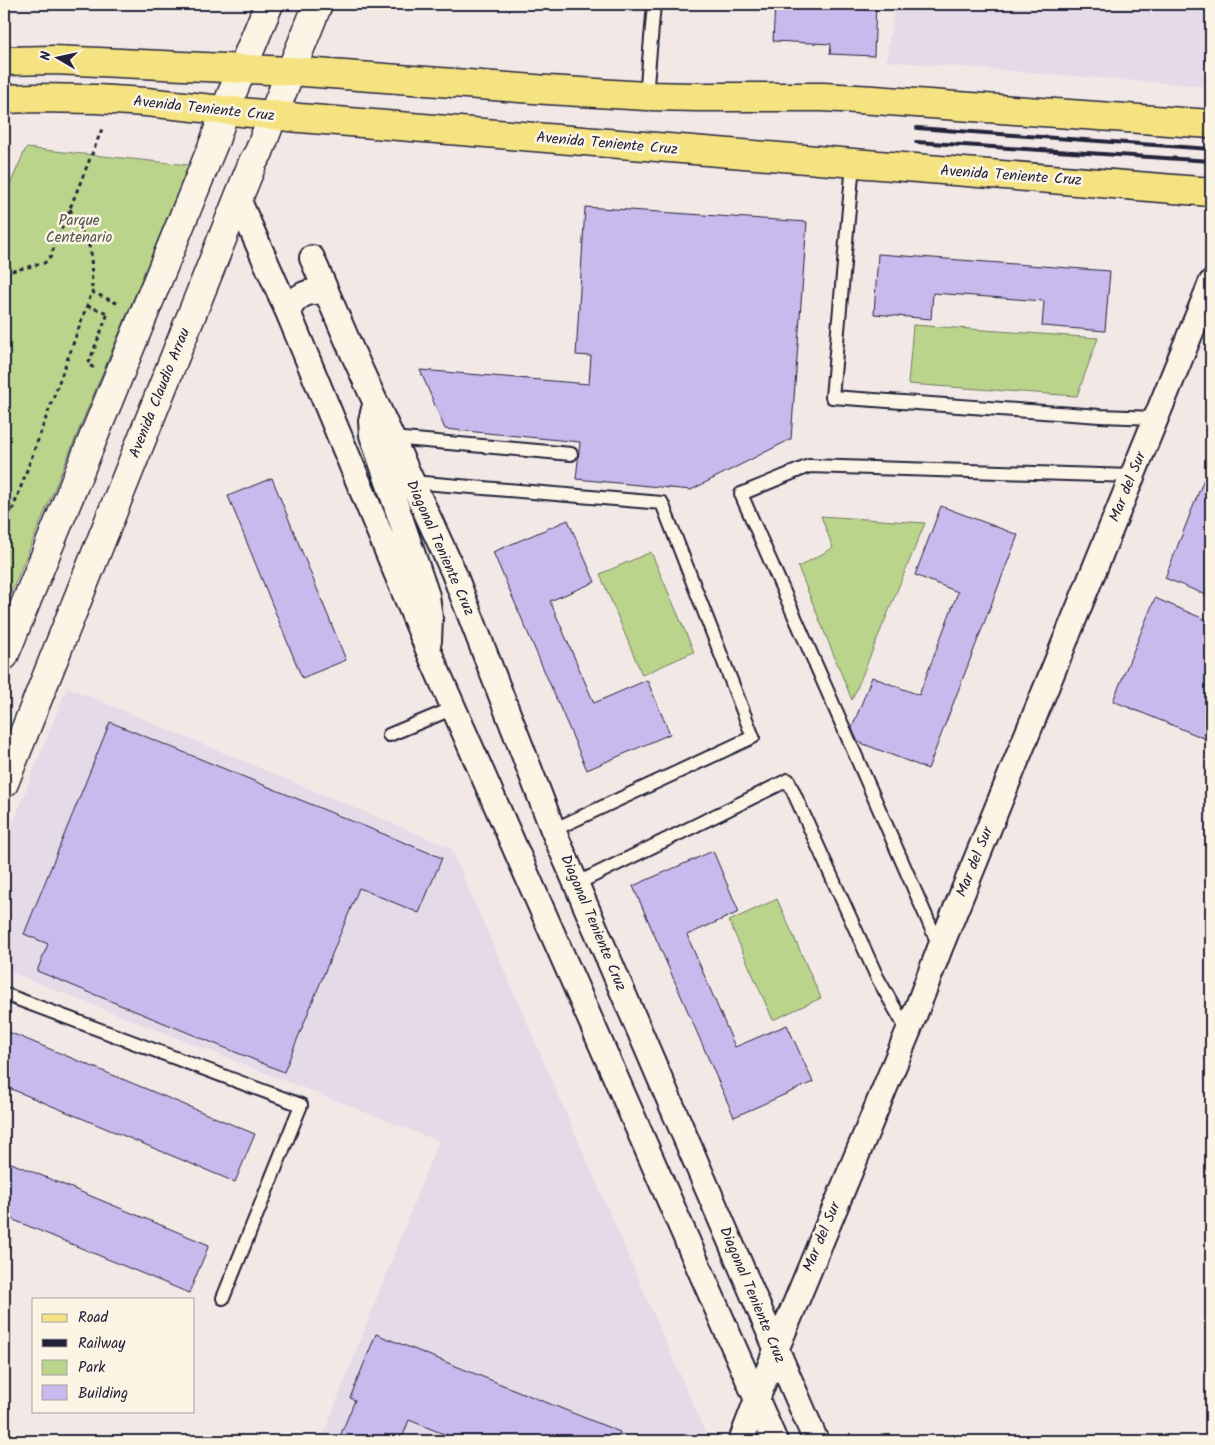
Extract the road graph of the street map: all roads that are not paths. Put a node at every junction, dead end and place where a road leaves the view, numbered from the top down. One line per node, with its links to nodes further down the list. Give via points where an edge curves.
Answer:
1 (268, 4): 5 (street)
2 (318, 4): 6 (street, Avenida Claudio Arrau)
3 (654, 4): 7 (lane)
4 (4, 62): 5 (main road, via 81,61)
5 (242, 69): 6 (main road); 9 (street)
6 (290, 71): 7 (main road); 10 (street, Avenida Claudio Arrau)
7 (646, 96): 11 (main road, via 865,99)
8 (4, 99): 9 (main road, Avenida Teniente Cruz, via 96,99)
9 (225, 110): 10 (main road, Avenida Teniente Cruz); 26 (street)
10 (272, 115): 12 (main road, Avenida Teniente Cruz); 14 (street, Avenida Claudio Arrau)
11 (1211, 124)
12 (852, 164): 13 (main road, Avenida Teniente Cruz); 20 (lane, via 832,397)
13 (1211, 192)
14 (238, 198): 18 (street, Diagonal Teniente Cruz); 29 (street, Avenida Claudio Arrau)
15 (312, 258): 17 (street, Diagonal Teniente Cruz)
16 (1211, 283): 20 (street, Mar del Sur)
17 (327, 293): 18 (street, via 303,294 296,298); 19 (street, Diagonal Teniente Cruz)
18 (288, 312): 25 (street, Diagonal Teniente Cruz)
19 (375, 402): 21 (street, Diagonal Teniente Cruz); 25 (street, Diagonal Teniente Cruz, via 372,435 427,596 430,618)
20 (1156, 418): 23 (street, Mar del Sur)
21 (392, 438): 22 (lane); 24 (street, Diagonal Teniente Cruz)
22 (571, 454)
23 (1133, 476): 32 (street, Mar del Sur); 32 (lane, via 810,466 741,494)
24 (412, 482): 30 (street, Diagonal Teniente Cruz, via 453,572); 30 (lane, via 662,503 752,736)
25 (428, 652): 27 (street, Diagonal Teniente Cruz)
26 (4, 656)
27 (454, 708): 28 (lane); 37 (street, Diagonal Teniente Cruz)
28 (390, 735)
29 (4, 783)
30 (553, 830): 31 (street, Diagonal Teniente Cruz)
31 (576, 884): 34 (lane, via 788,780 877,977); 36 (street, Diagonal Teniente Cruz)
32 (940, 948): 34 (street, Mar del Sur)
33 (4, 994): 35 (lane, via 301,1105)
34 (908, 1032): 36 (street, Mar del Sur)
35 (223, 1298)
36 (776, 1350): 37 (street, Mar del Sur); 40 (street, Diagonal Teniente Cruz)
37 (758, 1400): 38 (street, Mar del Sur); 39 (street, Diagonal Teniente Cruz)
38 (741, 1441)
39 (775, 1441)
40 (816, 1441)

